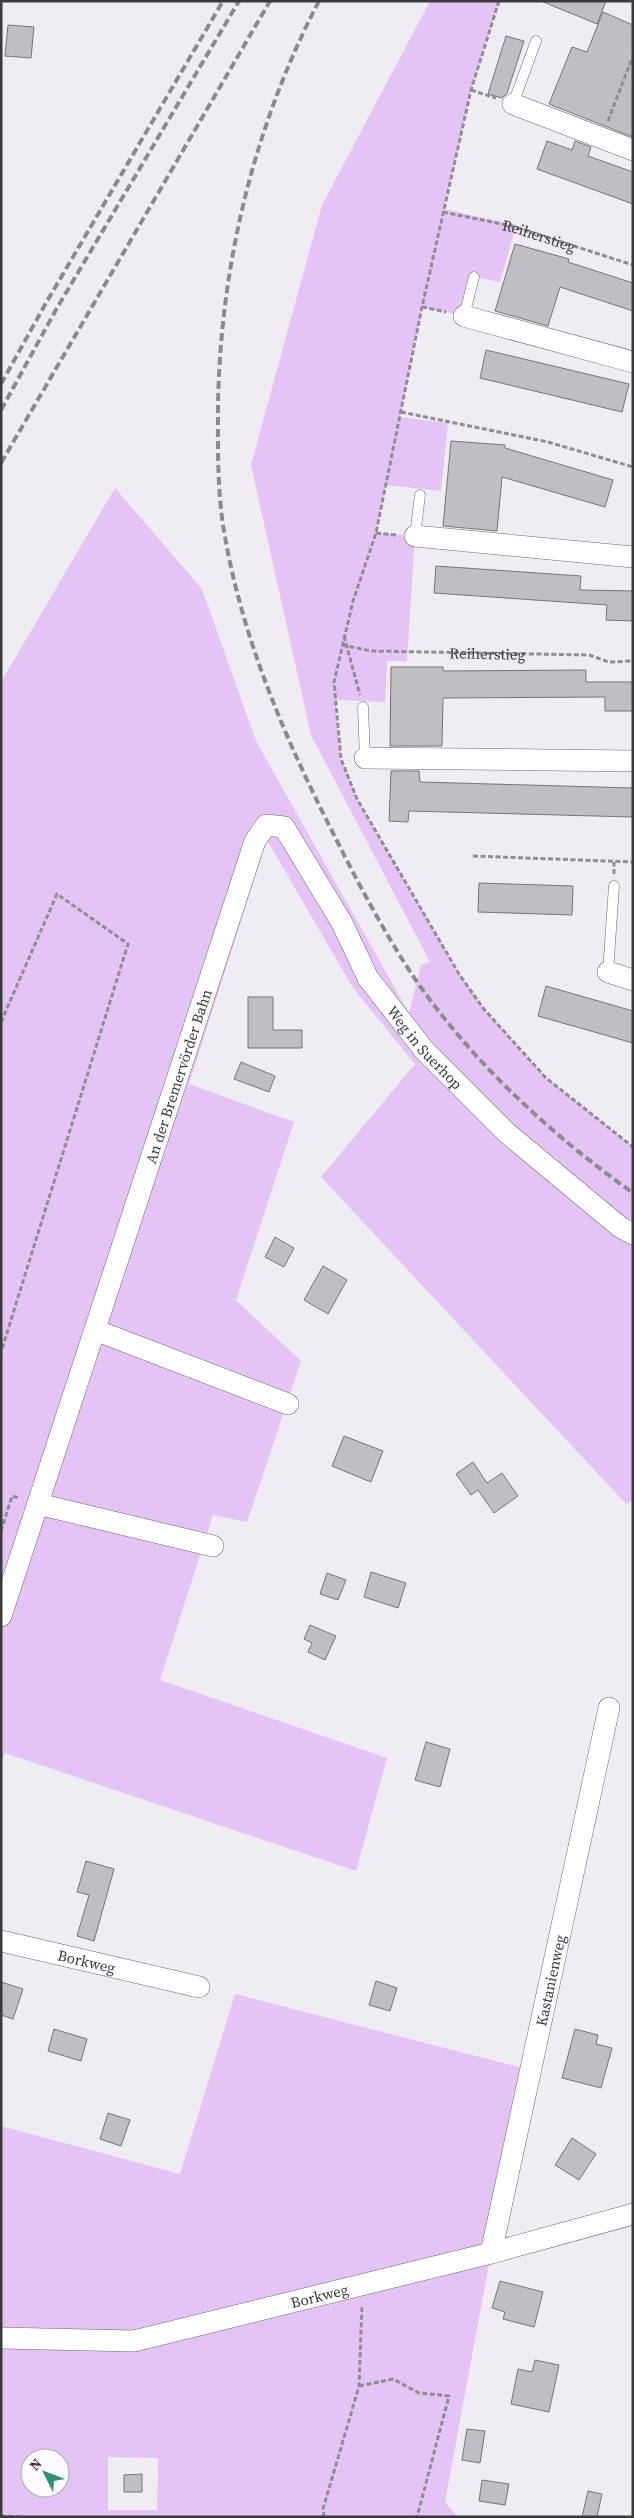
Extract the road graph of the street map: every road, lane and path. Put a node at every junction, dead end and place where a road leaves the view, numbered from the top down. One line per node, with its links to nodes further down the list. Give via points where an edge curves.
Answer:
1 (499, 1): 4 (path)
2 (536, 41): 5 (lane)
3 (633, 56): 6 (path)
4 (471, 90): 5 (path); 8 (path)
5 (513, 104): 6 (street)
6 (601, 138): 7 (street)
7 (633, 150)
8 (443, 212): 9 (path, Reiherstieg, via 512,226); 13 (path)
9 (633, 265)
10 (474, 277): 11 (lane)
11 (464, 316): 12 (street)
12 (633, 362)
13 (401, 412): 14 (path, via 548,442); 18 (path, via 376,533)
14 (633, 467)
15 (420, 495): 16 (lane)
16 (415, 536): 17 (street)
17 (633, 557)
18 (344, 635): 19 (path); 20 (path)
19 (342, 645): 20 (path, Reiherstieg); 32 (path, via 334,682 342,759 357,799 459,974 483,1008 546,1078)
20 (346, 645): 21 (path, Reiherstieg, via 372,651 589,655 609,662); 22 (path)
21 (633, 661)
22 (363, 707): 23 (lane)
23 (365, 758): 24 (street)
24 (633, 761)
25 (266, 825): 33 (street, Weg in Suerhop, via 284,827 342,924 368,978 424,1050 508,1133 620,1227); 34 (street, An der Bremervörder Bahn, via 255,840)
26 (472, 856): 27 (path)
27 (633, 862)
28 (614, 886): 29 (lane)
29 (608, 972): 30 (street)
30 (633, 980)
31 (1, 1022): 35 (path, via 57,894 128,944)
32 (633, 1147)
33 (633, 1234)
34 (94, 1330): 36 (street); 37 (street, An der Bremervörder Bahn)
35 (1, 1352)
36 (288, 1404)
37 (38, 1504): 38 (street); 39 (street, An der Bremervörder Bahn)
38 (213, 1546)
39 (1, 1616)
40 (609, 1708): 44 (street, Kastanienweg)
41 (1, 1941): 42 (street, Borkweg)
42 (199, 1988)
43 (633, 2214): 44 (street, Borkweg)
44 (491, 2253): 45 (street, Borkweg)
45 (363, 2284): 46 (street, Borkweg, via 134,2342); 47 (path)
46 (1, 2338)
47 (359, 2386): 50 (path, via 322,2509); 51 (path, via 393,2379 419,2393 449,2396)
48 (1, 2516): 49 (path)
49 (22, 2517)
50 (324, 2517)
51 (417, 2517)

